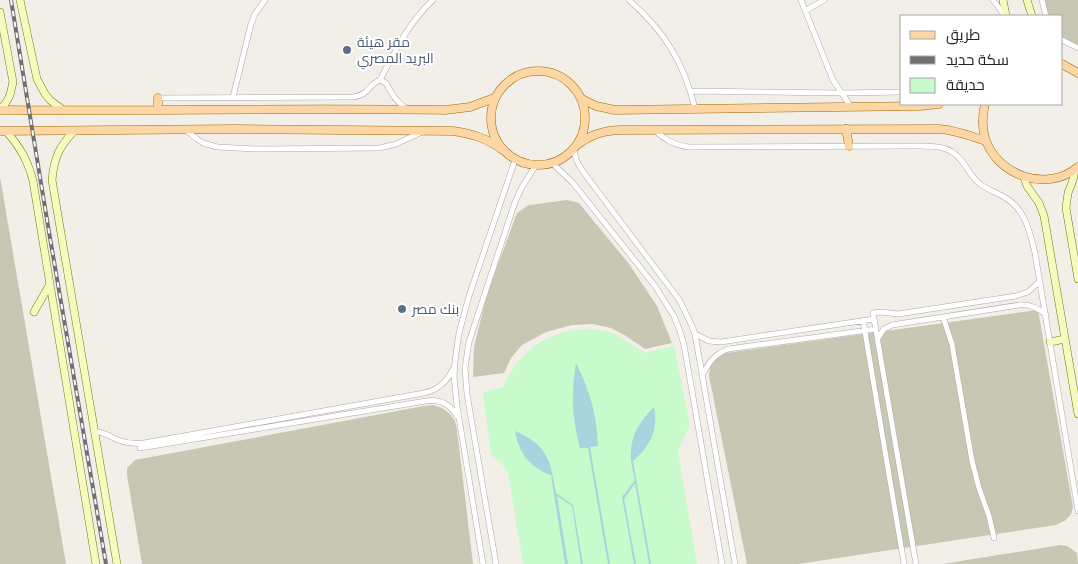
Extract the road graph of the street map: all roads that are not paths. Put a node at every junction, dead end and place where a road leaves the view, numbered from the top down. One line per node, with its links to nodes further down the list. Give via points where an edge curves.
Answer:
1 (20, 0): 35 (street, via 40,87)
2 (265, 0): 26 (street, via 251,24)
3 (434, 0): 21 (street, via 407,30)
4 (629, 0): 22 (street, via 667,40)
5 (801, 0): 11 (street)
6 (824, 0): 11 (street)
7 (993, 0): 13 (street)
8 (1003, 0): 14 (street)
9 (1027, 0): 15 (street)
10 (1042, 0): 16 (street)
11 (805, 11): 24 (street)
12 (0, 12): 34 (street, via 12,82 10,95)
13 (1004, 15)
14 (1005, 15)
15 (1032, 15)
16 (1046, 15)
17 (1063, 40): 18 (street)
18 (1078, 48)
19 (1063, 65): 20 (main road)
20 (1078, 73)
21 (380, 80): 26 (street, via 366,93 356,96); 33 (street, via 386,82 394,98)
22 (691, 91): 24 (street); 32 (street)
23 (900, 92): 24 (street)
24 (841, 93): 31 (street)
25 (158, 98): 26 (street); 36 (main road)
26 (233, 98)
27 (494, 98): 28 (main road, via 512,78 538,70 564,78); 33 (main road, via 458,109); 46 (main road, via 491,125)
28 (582, 99): 32 (main road, via 608,109); 45 (main road, via 585,123)
29 (930, 105): 31 (main road)
30 (984, 105): 43 (main road)
31 (851, 106): 32 (main road)
32 (695, 108)
33 (408, 109): 36 (main road)
34 (0, 110): 35 (main road)
35 (63, 110): 36 (main road)
36 (158, 110)
37 (846, 129): 40 (main road); 43 (main road, via 950,130); 44 (main road)
38 (186, 130): 39 (main road); 39 (street, via 197,139 217,147 258,149 380,148); 42 (main road)
39 (425, 130): 46 (main road, via 480,136)
40 (654, 130): 44 (street, via 670,142 688,147); 45 (main road, via 609,130 589,137)
41 (3, 131): 42 (main road); 54 (street, via 20,148 30,167)
42 (74, 131): 74 (street, via 57,153 52,180)
43 (986, 141): 51 (main road, via 1008,169)
44 (849, 146): 53 (street, via 937,146 953,152 975,180 1007,199 1020,211 1032,240)
45 (575, 148): 48 (main road); 62 (street, via 574,154 584,173 680,301)
46 (503, 150): 47 (main road)
47 (515, 160): 49 (main road); 66 (street, via 467,304)
48 (552, 164): 49 (main road); 82 (street, via 573,183 655,286 680,330)
49 (536, 165): 81 (street, via 515,202 466,355 467,394)
50 (1076, 168): 51 (main road, via 1065,175 1044,180); 52 (street, via 1066,208)
51 (1024, 177): 64 (street, via 1044,216)
52 (1078, 279)
53 (1040, 281): 56 (street); 57 (street, via 1028,292 1016,296 898,314 881,312)
54 (50, 284): 55 (street); 78 (street)
55 (34, 312)
56 (1046, 315): 58 (street, via 1023,305); 65 (street)
57 (874, 316): 59 (street); 60 (street)
58 (943, 317): 63 (street, via 892,325 884,329); 77 (street, via 951,339 972,461)
59 (863, 320): 61 (street); 62 (street, via 722,342 709,341)
60 (876, 329): 61 (street); 63 (street)
61 (865, 331): 67 (street, via 728,349 712,359); 84 (street)
62 (695, 334): 67 (street)
63 (878, 338): 85 (street)
64 (1065, 339): 65 (street); 68 (street)
65 (1050, 342): 76 (street)
66 (455, 361): 69 (street, via 448,378 429,392); 71 (street)
67 (702, 374): 83 (street)
68 (1078, 414)
69 (289, 417): 70 (street); 72 (street)
70 (276, 419): 73 (street); 74 (street, via 144,443)
71 (460, 421): 72 (street, via 448,406 430,400); 80 (street)
72 (290, 423): 73 (street)
73 (277, 426): 75 (street)
74 (94, 432): 79 (street)
75 (140, 448)
76 (1078, 511)
77 (994, 538)
78 (96, 564)
79 (117, 564)
80 (483, 564)
81 (496, 564)
82 (722, 564)
83 (735, 564)
84 (904, 564)
85 (916, 564)

